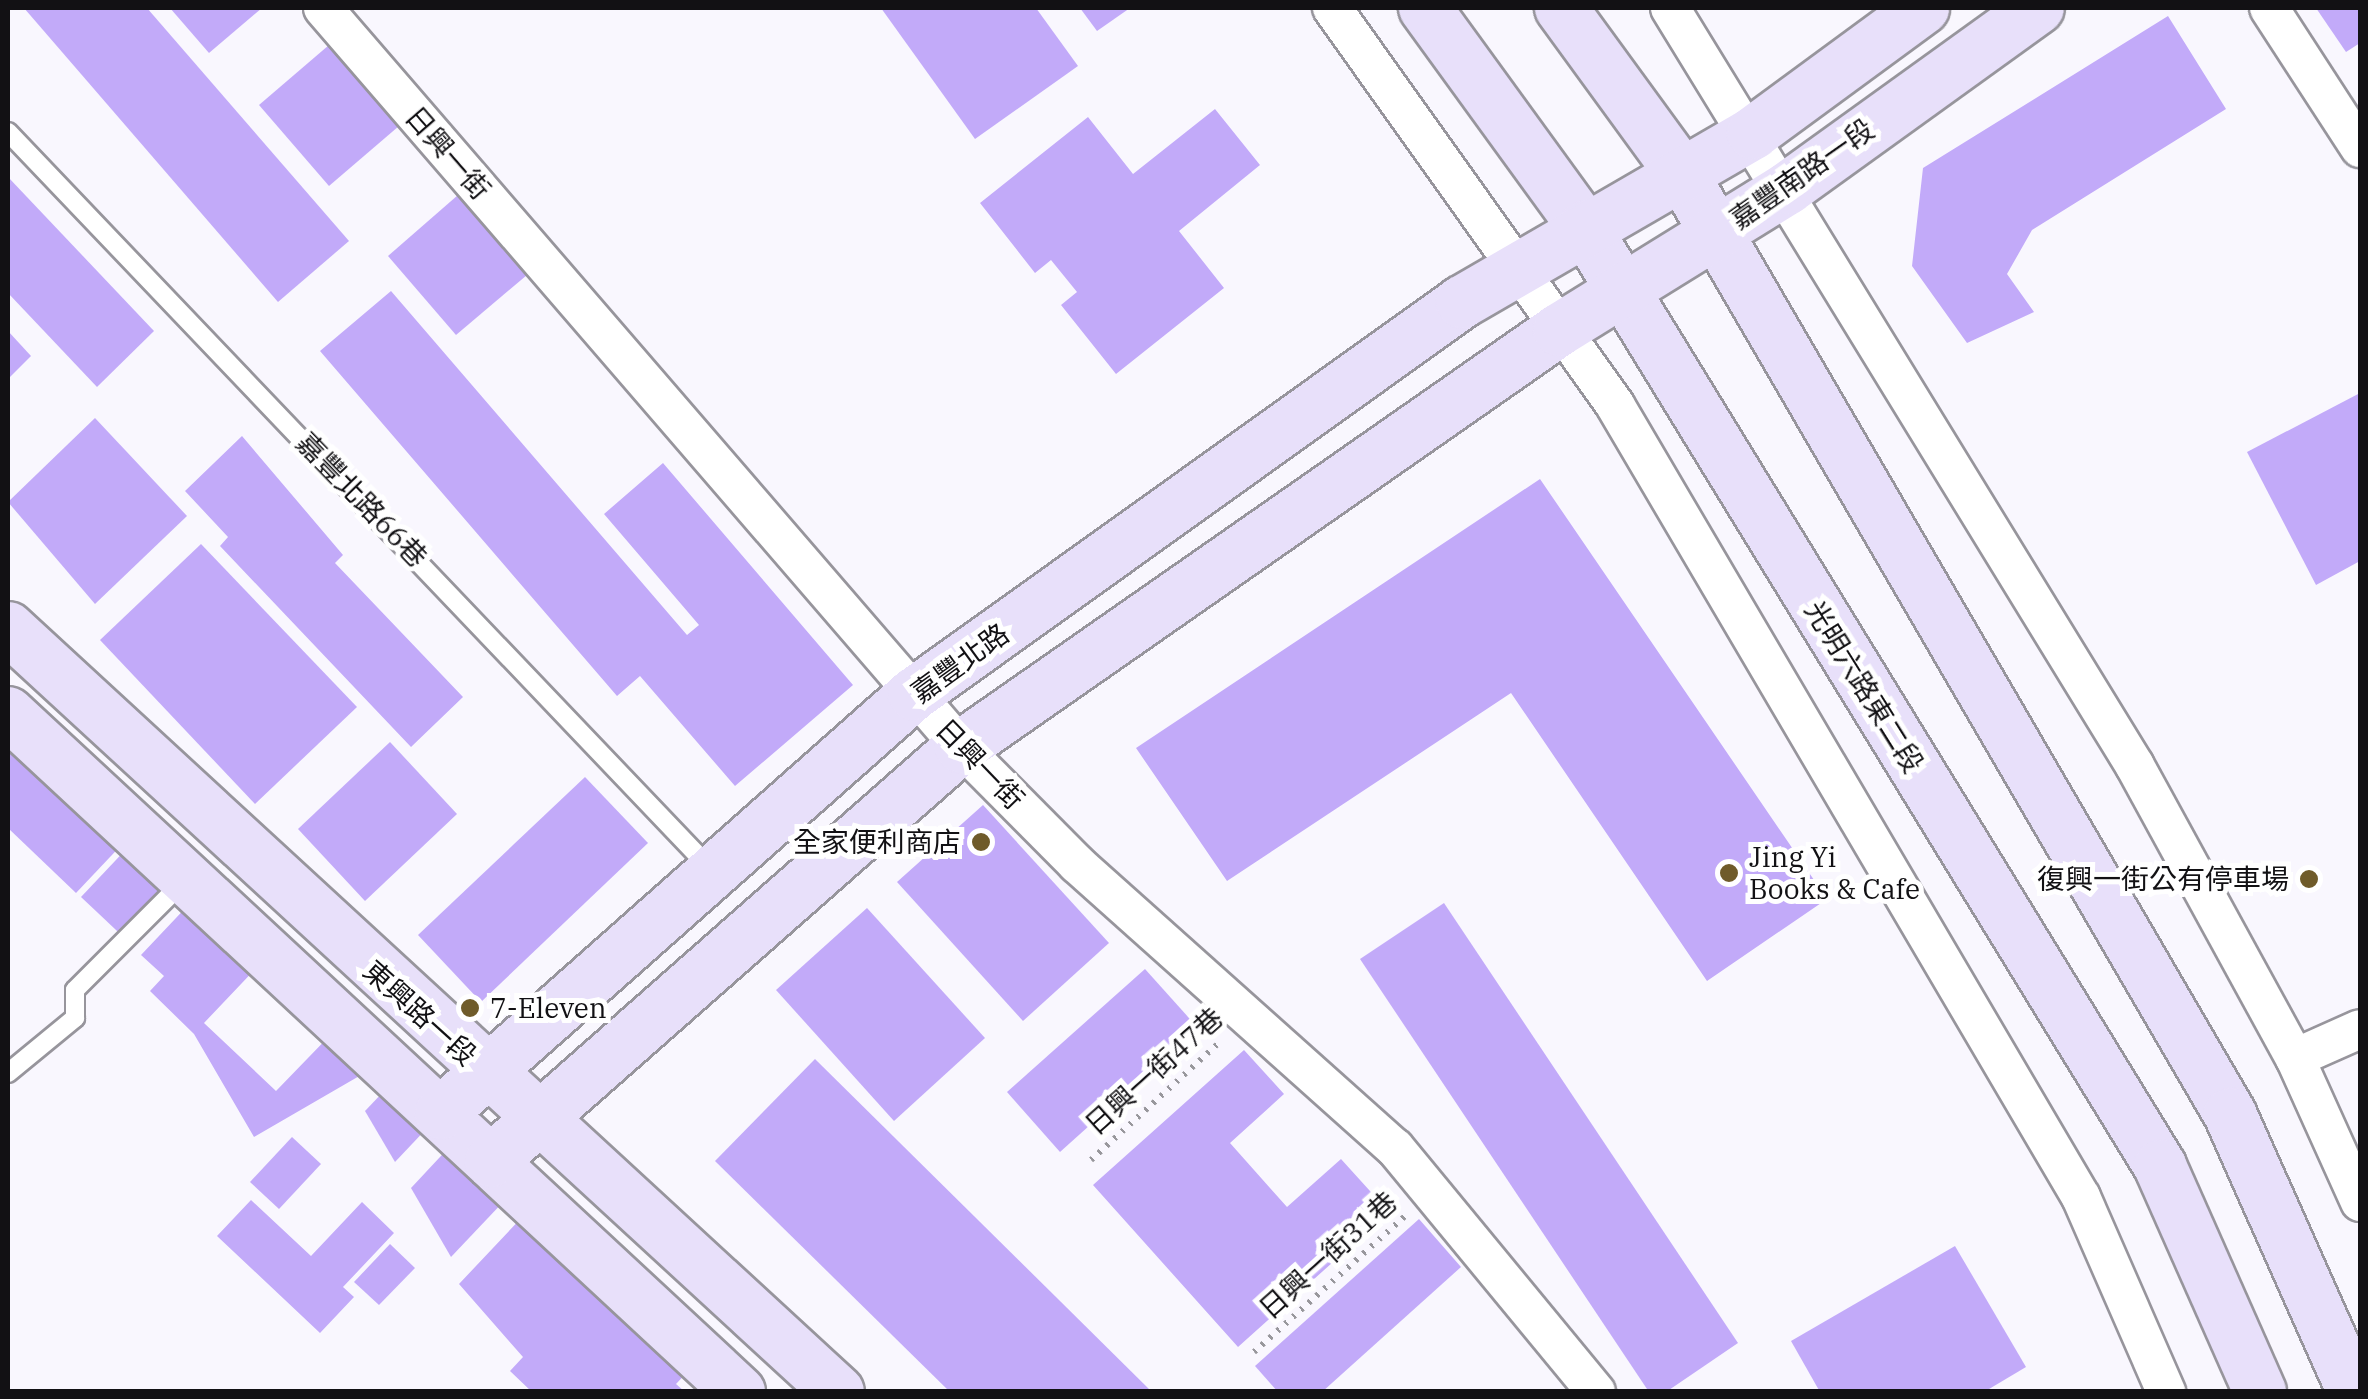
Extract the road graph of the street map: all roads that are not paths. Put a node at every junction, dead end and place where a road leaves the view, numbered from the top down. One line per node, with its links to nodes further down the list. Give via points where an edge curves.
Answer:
1 (323, 8): 20 (street, 日興一街)
2 (1332, 8): 16 (street)
3 (1425, 8): 14 (street, 光明六路東二段)
4 (1561, 8): 12 (street)
5 (1670, 8): 10 (street)
6 (1923, 8): 10 (street)
7 (2038, 8): 13 (street, 嘉豐南路一段)
8 (2269, 8): 11 (street)
9 (8, 132): 23 (lane, 嘉豐北路66巷)
10 (1753, 133): 12 (street); 13 (street)
11 (2360, 148)
12 (1682, 174): 14 (street); 15 (street)
13 (1788, 188): 15 (street, 嘉豐南路一段); 26 (street, via 2135,766)
14 (1584, 227): 16 (street); 17 (street, 光明六路東二段)
15 (1716, 234): 17 (street, 嘉豐南路一段); 38 (street, via 2230,1114)
16 (1523, 268): 18 (street); 20 (street, 嘉豐北路, via 1462,302)
17 (1622, 290): 18 (street, 嘉豐南路一段); 37 (street, 光明六路東二段, via 2160,1166)
18 (1559, 330): 22 (street); 36 (street, via 1615,405 2081,1197)
19 (8, 628): 27 (street, 東興路一段)
20 (914, 694): 22 (street, 日興一街); 23 (street, 嘉豐北路)
21 (8, 712): 24 (street)
22 (961, 747): 30 (street); 35 (street, 日興一街, via 1432,1192)
23 (712, 872): 27 (street, 嘉豐北路)
24 (185, 881): 28 (lane, via 75,990 75,1018); 29 (street)
25 (2360, 1029): 26 (street)
26 (2295, 1058): 32 (street)
27 (481, 1068): 29 (street, 嘉豐北路); 30 (street, 東興路一段)
28 (8, 1073)
29 (441, 1114): 31 (street)
30 (536, 1118): 31 (street); 34 (street, 東興路一段)
31 (492, 1161): 33 (street)
32 (2360, 1202)
33 (739, 1392)
34 (838, 1392)
35 (1596, 1392)
36 (2166, 1392)
37 (2260, 1392)
38 (2354, 1392)

